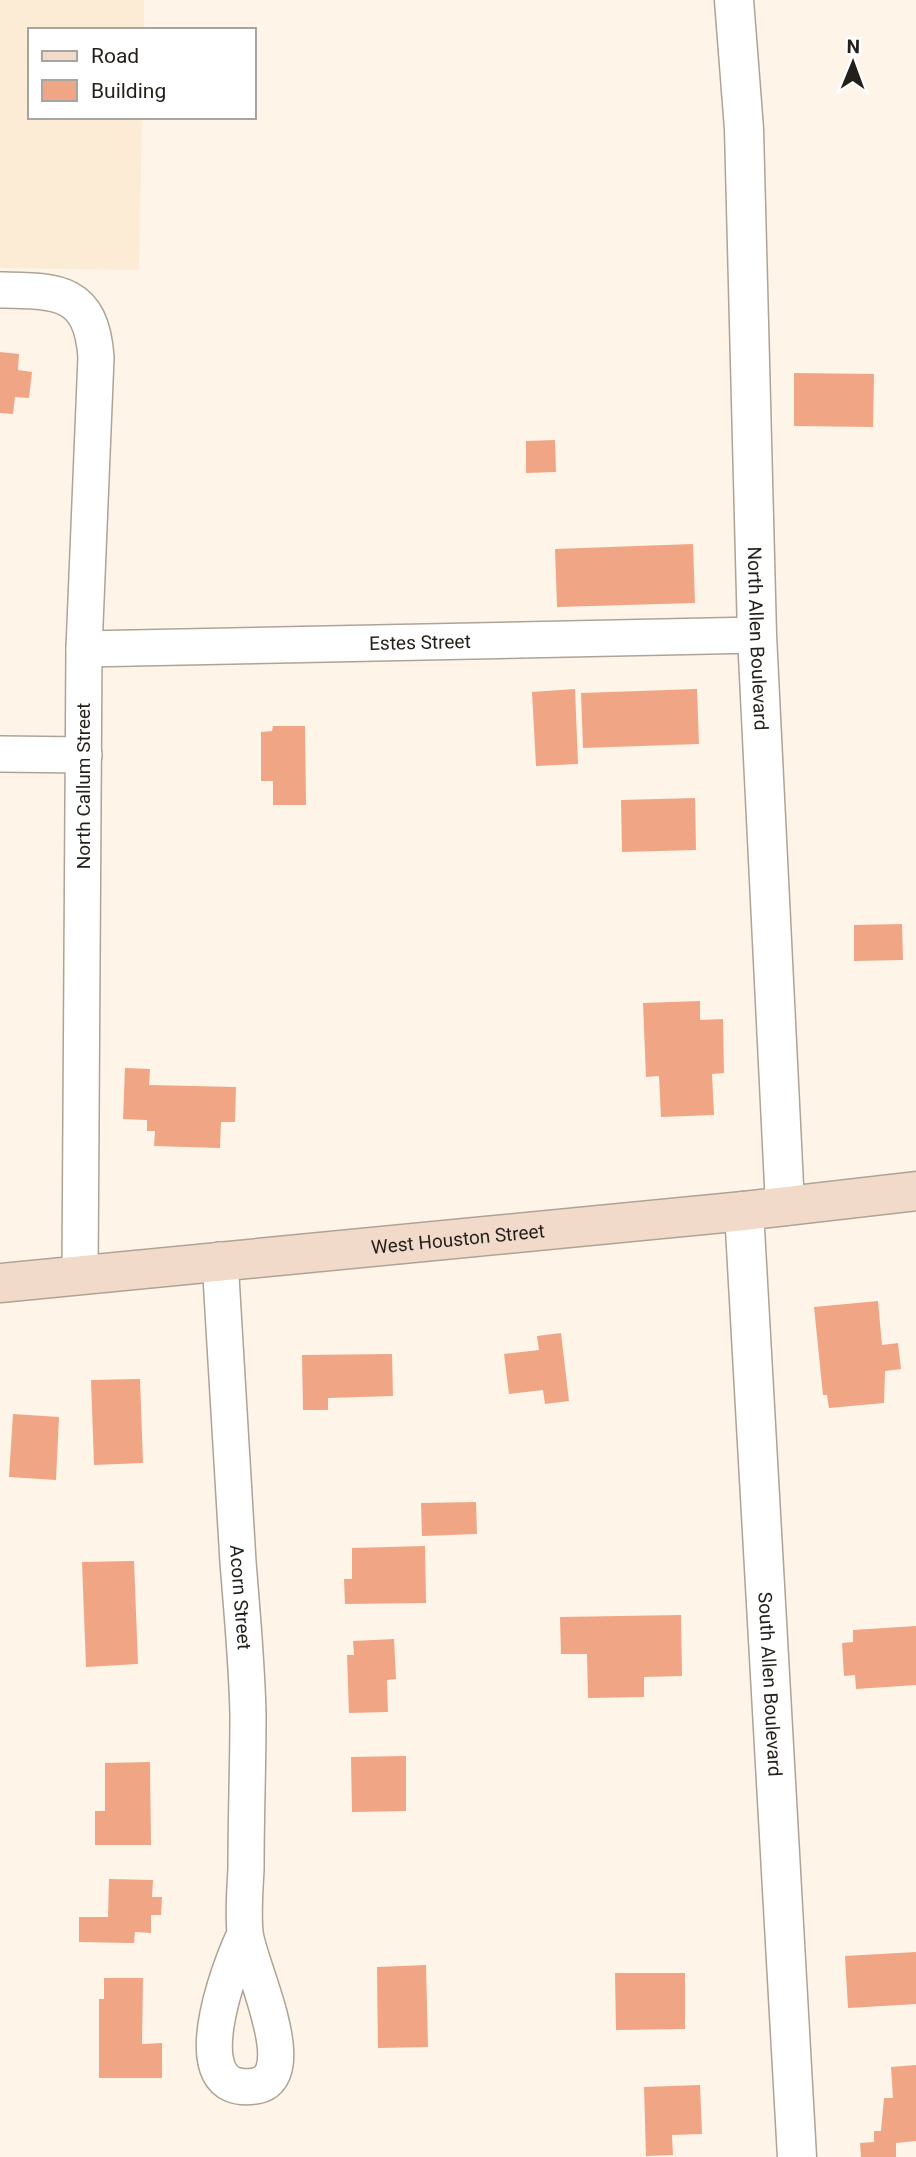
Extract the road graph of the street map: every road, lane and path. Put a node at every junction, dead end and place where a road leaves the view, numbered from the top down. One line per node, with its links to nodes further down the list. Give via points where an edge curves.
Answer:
1 (734, 0): 3 (street, North Allen Boulevard)
2 (0, 290): 4 (street, North Callum Street, via 54,294 79,305 94,329)
3 (757, 635): 4 (street, Estes Street); 8 (street, North Allen Boulevard)
4 (84, 649): 6 (street, North Callum Street)
5 (0, 754): 6 (street)
6 (84, 755): 11 (street, North Callum Street)
7 (916, 1191): 8 (main road, West Houston Street)
8 (785, 1206): 9 (main road, West Houston Street)
9 (744, 1211): 10 (main road, West Houston Street); 14 (street, South Allen Boulevard)
10 (220, 1260): 11 (main road, West Houston Street); 13 (street, Acorn Street, via 248,1713)
11 (80, 1273): 12 (main road, West Houston Street)
12 (0, 1283)
13 (245, 1934)
14 (797, 2157)

